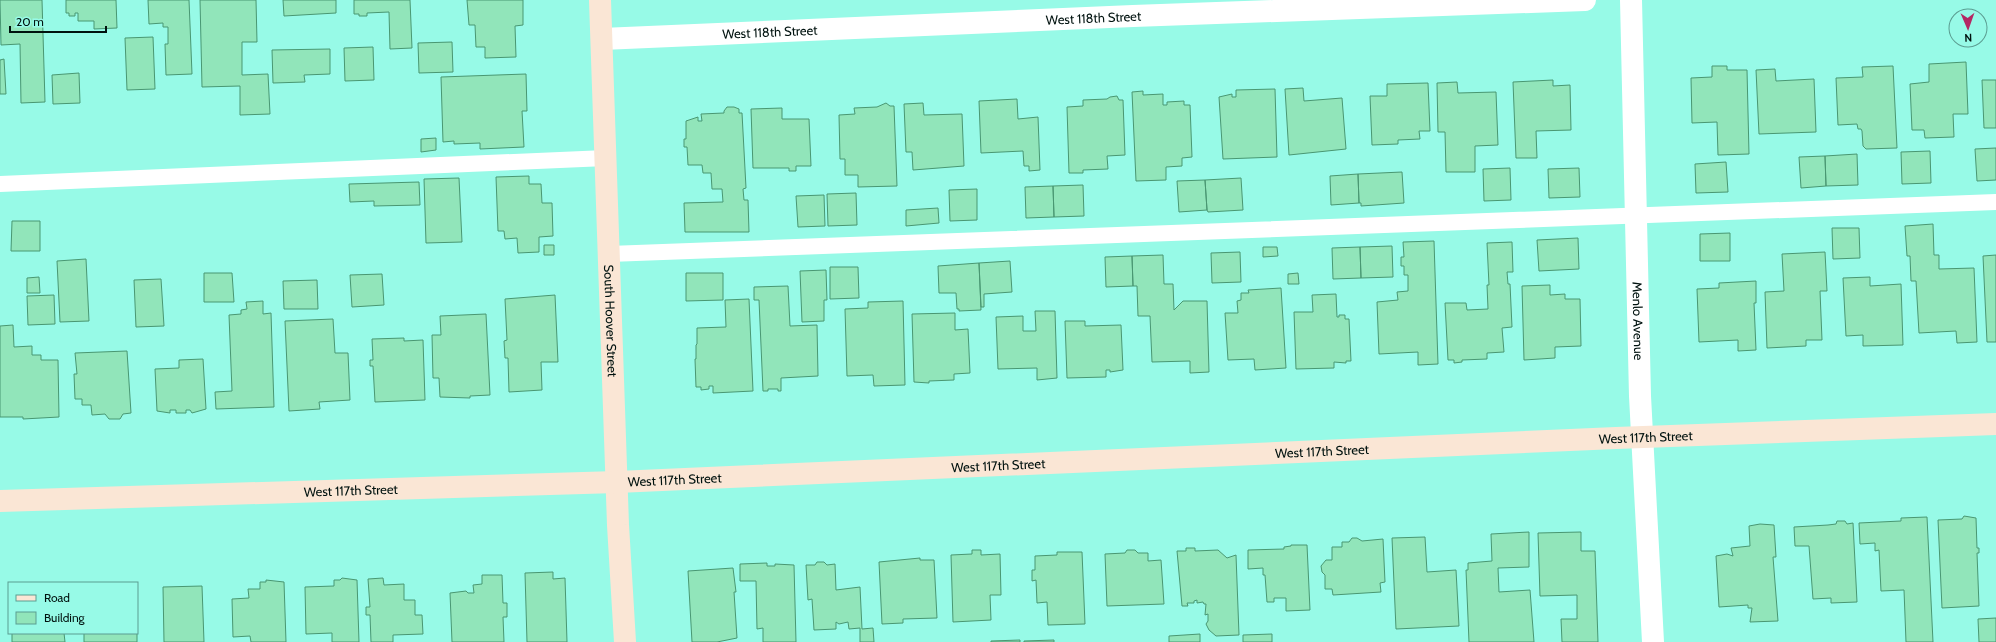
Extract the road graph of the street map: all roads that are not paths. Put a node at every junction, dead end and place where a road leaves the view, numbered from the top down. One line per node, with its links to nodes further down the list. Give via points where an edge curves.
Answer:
1 (600, 0): 5 (street, South Hoover Street)
2 (1585, 0): 4 (street, West 118th Street)
3 (1630, 0): 9 (street, Menlo Avenue)
4 (1132, 8): 5 (street, West 118th Street)
5 (602, 39): 6 (street, South Hoover Street)
6 (606, 158): 7 (lane); 10 (street, South Hoover Street)
7 (0, 184)
8 (1996, 202): 9 (lane)
9 (1636, 216): 10 (lane); 12 (street, Menlo Avenue)
10 (609, 254): 13 (street, South Hoover Street)
11 (1996, 424): 12 (street, West 117th Street)
12 (1642, 437): 13 (street, West 117th Street); 16 (street, Menlo Avenue)
13 (617, 482): 14 (street, West 117th Street); 15 (street, South Hoover Street)
14 (0, 501)
15 (625, 642)
16 (1653, 642)

